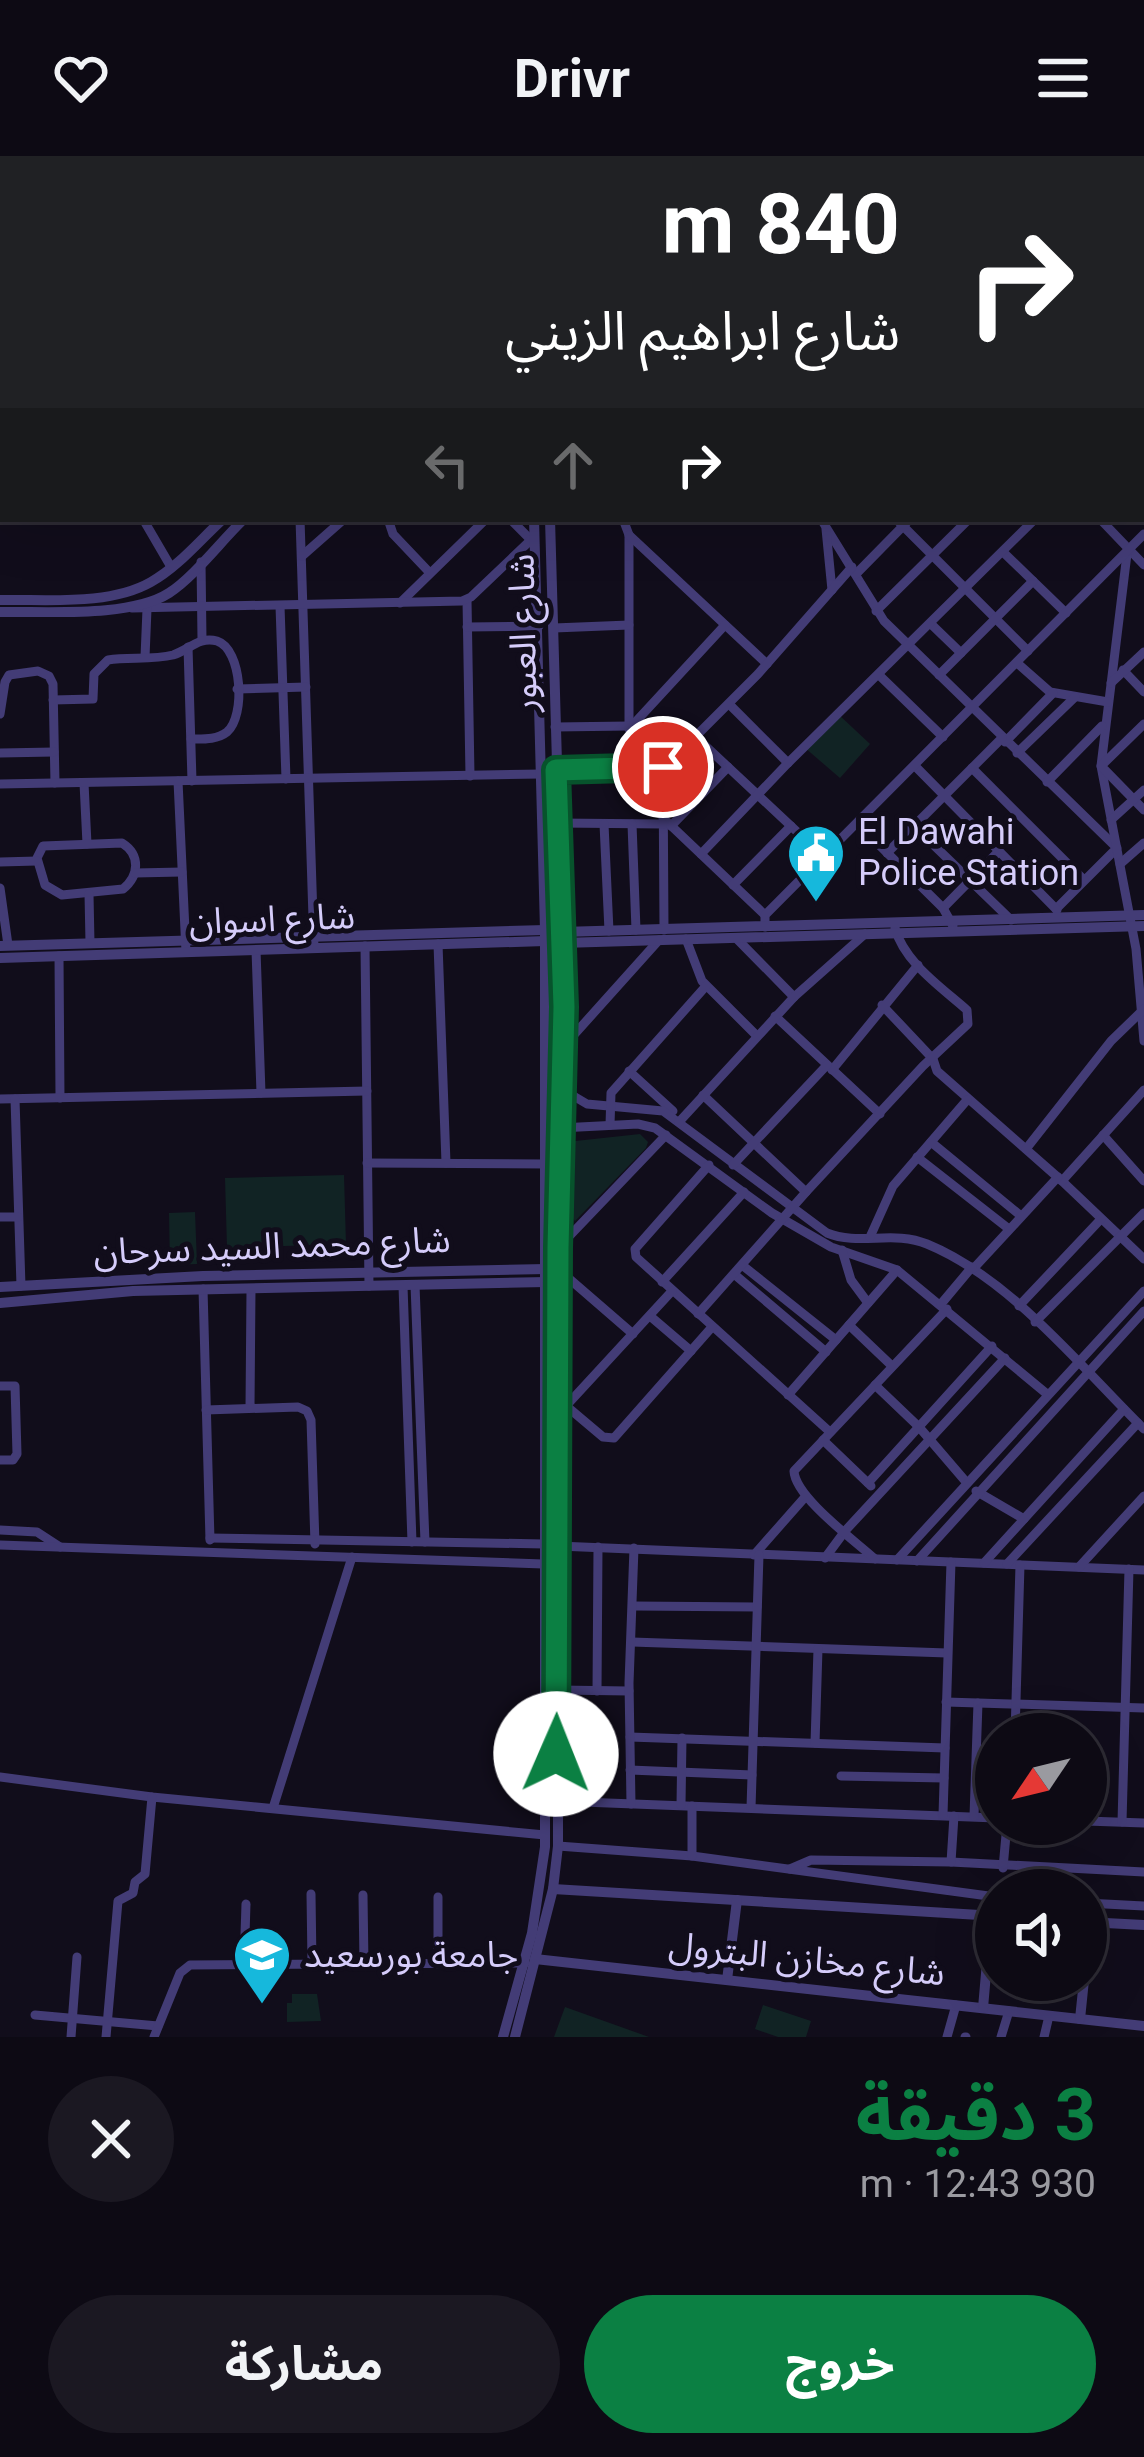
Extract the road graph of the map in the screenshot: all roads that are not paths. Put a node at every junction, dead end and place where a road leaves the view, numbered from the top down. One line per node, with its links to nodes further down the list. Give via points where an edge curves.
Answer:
1 (145, 522): 29 (street)
2 (220, 522): 29 (street)
3 (241, 522): 27 (street)
4 (300, 522): 26 (street)
5 (341, 522): 26 (street)
6 (389, 522): 31 (street)
7 (483, 522): 31 (street)
8 (514, 522): 21 (street)
9 (534, 522): 21 (street, شارع العبور)
10 (550, 522): 54 (street, شارع العبور)
11 (624, 522): 20 (street)
12 (824, 522): 30 (street); 34 (street)
13 (902, 522): 30 (street)
14 (904, 522): 25 (street)
15 (966, 522): 25 (street)
16 (1015, 522): 19 (street)
17 (1032, 522): 19 (street)
18 (1103, 522): 23 (street)
19 (1024, 531): 24 (street)
20 (629, 535): 50 (street); 52 (street)
21 (532, 539): 36 (street); 51 (street, شارع العبور)
22 (1142, 540): 23 (street)
23 (1129, 549): 28 (street); 47 (street); 64 (street)
24 (1003, 552): 32 (street); 33 (street)
25 (932, 555): 33 (street); 45 (street)
26 (302, 556): 40 (street)
27 (201, 562): 42 (street, via 169,593); 43 (street)
28 (1144, 565)
29 (171, 568): 38 (street, via 128,592)
30 (854, 570): 34 (street); 45 (street)
31 (430, 573): 37 (street)
32 (1033, 581): 47 (street); 48 (street)
33 (966, 589): 48 (street); 49 (street)
34 (832, 590): 63 (street)
35 (0, 600): 39 (street)
36 (466, 600): 37 (street); 53 (street)
37 (400, 603): 40 (street)
38 (51, 604): 39 (street); 42 (street)
39 (27, 605): 46 (street)
40 (304, 605): 41 (street); 67 (street)
41 (280, 606): 43 (street); 68 (street)
42 (127, 608): 44 (street)
43 (202, 608): 44 (street); 55 (street)
44 (147, 609): 61 (street)
45 (876, 611): 56 (street)
46 (0, 612)
47 (1066, 613): 58 (street)
48 (996, 618): 58 (street); 60 (street)
49 (932, 624): 56 (street); 60 (street)
50 (629, 625): 54 (street); 81 (street)
51 (539, 626): 53 (street); 86 (street, شارع العبور)
52 (725, 626): 63 (street); 81 (street)
53 (467, 627): 99 (street)
54 (554, 628): 80 (street, شارع العبور)
55 (202, 640): 57 (street); 69 (street, via 232,652)
56 (908, 646): 65 (street); 66 (street)
57 (188, 647): 61 (street); 84 (street)
58 (1028, 651): 62 (street)
59 (1144, 652): 64 (street)
60 (961, 653): 66 (street)
61 (146, 657): 73 (street, via 101,664 93,700)
62 (1017, 663): 71 (street); 76 (street)
63 (766, 664): 75 (street)
64 (1119, 666): 70 (street); 74 (street)
65 (879, 675): 82 (street); 91 (street)
66 (939, 675): 76 (street)
67 (306, 687): 68 (street); 101 (street)
68 (283, 688): 69 (street); 100 (street)
69 (237, 689): 84 (street, via 229,730)
70 (1144, 692)
71 (1053, 693): 72 (street); 85 (street)
72 (1075, 697): 74 (street); 90 (street)
73 (53, 700): 77 (street, via 47,674 17,671 4,682); 89 (street)
74 (1108, 702): 78 (street)
75 (729, 704): 83 (street); 91 (street)
76 (971, 708): 82 (street); 85 (street)
77 (0, 714)
78 (1104, 724): 93 (street); 104 (street)
79 (1144, 724): 93 (street)
80 (555, 727): 81 (street); 87 (street, شارع العبور)
81 (629, 727): 94 (street)
82 (943, 737): 92 (street)
83 (697, 738): 94 (street); 95 (street)
84 (191, 739): 103 (street)
85 (1004, 740): 90 (street); 96 (street)
86 (541, 742): 87 (street); 98 (street, شارع العبور)
87 (556, 743): 97 (street, شارع العبور)
88 (1, 752): 89 (street)
89 (54, 752): 105 (street)
90 (1017, 753): 104 (street)
91 (788, 763): 109 (street)
92 (915, 766): 110 (street); 118 (street)
93 (1102, 766): 111 (street); 113 (street)
94 (663, 767): 97 (street); 115 (street)
95 (728, 767): 109 (street); 115 (street)
96 (972, 768): 110 (street); 133 (street)
97 (556, 770): 114 (street, شارع العبور)
98 (541, 775): 99 (street); 148 (street, شارع العبور)
99 (470, 776): 101 (street)
100 (286, 779): 101 (street); 103 (street)
101 (309, 779): 153 (street)
102 (178, 781): 103 (street); 106 (street); 131 (street)
103 (192, 781)
104 (1047, 782): 123 (street)
105 (55, 783): 106 (street); 107 (street)
106 (84, 783): 122 (street)
107 (0, 784)
108 (1144, 790): 111 (street)
109 (757, 794): 119 (street); 126 (street)
110 (944, 796): 120 (street); 124 (street)
111 (1134, 800): 112 (street); 113 (street)
112 (1144, 810)
113 (1111, 820): 123 (street)
114 (558, 823): 116 (street); 150 (street, شارع العبور)
115 (666, 823): 117 (street); 126 (street); 149 (street)
116 (604, 824): 117 (street); 146 (street)
117 (632, 824): 145 (street)
118 (858, 824): 125 (street); 127 (street)
119 (790, 826): 127 (street); 135 (street)
120 (914, 826): 125 (street); 134 (street)
121 (1144, 843): 130 (street)
122 (87, 844): 128 (street, via 46,845); 132 (street, via 126,845)
123 (1117, 848): 130 (street); 133 (street)
124 (999, 851): 134 (street); 139 (street)
125 (887, 853): 138 (street)
126 (701, 854): 135 (street)
127 (824, 857): 141 (street)
128 (37, 861): 129 (street); 137 (street, via 50,891)
129 (0, 862)
130 (1120, 864): 142 (street)
131 (182, 872): 132 (street); 157 (street)
132 (134, 873): 137 (street, via 118,892)
133 (1084, 880): 139 (street)
134 (970, 881): 138 (street); 140 (street)
135 (734, 885): 141 (street)
136 (0, 888): 156 (street)
137 (88, 894): 154 (street)
138 (943, 908): 143 (street)
139 (1060, 914): 140 (street); 142 (street)
140 (1010, 920): 143 (street)
141 (765, 921): 144 (street); 149 (street)
142 (1138, 921): 143 (street); 168 (street)
143 (952, 927): 144 (street)
144 (895, 928): 147 (street); 162 (street)
145 (636, 930): 146 (street); 149 (street)
146 (609, 931): 150 (street)
147 (865, 933): 151 (street); 164 (street)
148 (545, 935): 153 (street, شارع اسوان); 155 (street, شارع اسوان); 166 (street, شارع العبور)
149 (662, 935): 150 (street); 152 (street); 173 (street)
150 (562, 938): 167 (street, شارع العبور)
151 (736, 938): 152 (street); 164 (street)
152 (686, 939): 163 (street)
153 (314, 942): 157 (street, شارع اسوان); 158 (street, شارع اسوان); 159 (street, شارع اسوان)
154 (90, 943): 156 (street, شارع اسوان); 157 (street, شارع اسوان)
155 (438, 944): 158 (street, شارع اسوان); 198 (street)
156 (4, 945)
157 (185, 946): 159 (street, شارع اسوان); 160 (street, شارع اسوان)
158 (365, 946): 179 (street)
159 (256, 950): 180 (street)
160 (59, 956): 161 (street, شارع اسوان); 182 (street)
161 (0, 958)
162 (918, 965): 165 (street); 174 (street, via 970,1016)
163 (706, 986): 170 (street); 176 (street)
164 (794, 997): 169 (street)
165 (882, 1005): 174 (street); 175 (street)
166 (545, 1007): 167 (street); 172 (street, شارع العبور)
167 (564, 1007): 173 (street, شارع العبور)
168 (1143, 1009): 171 (street); 195 (street)
169 (775, 1016): 170 (street); 175 (street)
170 (757, 1036): 181 (street)
171 (1144, 1041)
172 (545, 1048): 173 (street); 199 (street, شارع العبور)
173 (562, 1048): 177 (street, شارع العبور)
174 (933, 1059): 185 (street); 187 (street)
175 (830, 1068): 187 (street); 194 (street)
176 (629, 1071): 186 (street); 188 (street)
177 (560, 1088): 186 (street, via 578,1101); 190 (street, شارع العبور)
178 (1144, 1090): 192 (street)
179 (367, 1091): 180 (street); 197 (street)
180 (261, 1093): 182 (street)
181 (704, 1095): 188 (street); 194 (street)
182 (60, 1098): 184 (street)
183 (0, 1099): 184 (street)
184 (15, 1099): 210 (street)
185 (967, 1100): 193 (street); 195 (street)
186 (608, 1104): 188 (street); 189 (street)
187 (880, 1114): 205 (street)
188 (680, 1120): 201 (street)
189 (610, 1125): 190 (street); 191 (street)
190 (560, 1128): 216 (street, شارع العبور)
191 (666, 1135): 200 (street); 216 (street)
192 (1103, 1135): 202 (street); 203 (street)
193 (931, 1142): 196 (street); 208 (street)
194 (754, 1143): 201 (street); 205 (street)
195 (1026, 1149): 202 (street)
196 (917, 1157): 212 (street); 214 (street, via 887,1196)
197 (368, 1163): 198 (street); 222 (street)
198 (446, 1163): 199 (street)
199 (546, 1164): 223 (street, شارع العبور)
200 (709, 1165): 204 (street); 224 (street, via 635,1249)
201 (734, 1165): 207 (street)
202 (1060, 1179): 208 (street); 211 (street)
203 (1144, 1181)
204 (744, 1192): 207 (street); 224 (street)
205 (806, 1192): 207 (street)
206 (1144, 1213): 213 (street)
207 (787, 1214): 215 (street); 217 (street); 220 (street)
208 (1021, 1216): 212 (street)
209 (0, 1217): 210 (street)
210 (18, 1217): 225 (street)
211 (1101, 1219): 213 (street); 236 (street)
212 (1009, 1229): 219 (street)
213 (1120, 1237): 218 (street); 240 (street)
214 (870, 1238): 215 (street); 219 (street, via 922,1242)
215 (844, 1239): 217 (street)
216 (558, 1248): 223 (street, شارع العبور)
217 (842, 1251): 221 (street); 234 (street)
218 (1144, 1259)
219 (973, 1267): 235 (street); 236 (street)
220 (738, 1269): 238 (street); 244 (street); 247 (street)
221 (897, 1270): 234 (street); 235 (street)
222 (369, 1272): 223 (street, شارع محمد السيد سرحان); 225 (street, شارع محمد السيد سرحان); 226 (street)
223 (550, 1274): 227 (street, شارع محمد السيد سرحان); 243 (street); 255 (street, شارع العبور); 261 (street, شارع العبور)
224 (662, 1282): 231 (street)
225 (21, 1286): 228 (street, شارع محمد السيد سرحان)
226 (369, 1286): 227 (street, شارع محمد السيد سرحان); 230 (street, شارع محمد السيد سرحان)
227 (409, 1286): 282 (street); 283 (street)
228 (0, 1287)
229 (203, 1289): 230 (street, شارع محمد السيد سرحان); 233 (street, شارع محمد السيد سرحان); 258 (street)
230 (251, 1289): 256 (street)
231 (673, 1291): 238 (street); 239 (street)
232 (1144, 1291): 250 (street)
233 (0, 1303)
234 (868, 1303): 241 (street)
235 (944, 1306): 245 (street); 249 (street)
236 (1019, 1306): 240 (street)
237 (1144, 1311): 250 (street)
238 (698, 1314): 242 (street)
239 (650, 1316): 243 (street); 246 (street)
240 (1035, 1322): 250 (street)
241 (849, 1325): 244 (street); 249 (street)
242 (712, 1327): 246 (street); 254 (street)
243 (633, 1334): 255 (street)
244 (836, 1340): 247 (street)
245 (992, 1346): 248 (street); 266 (street)
246 (691, 1351): 255 (street, via 614,1438)
247 (826, 1352): 254 (street)
248 (1005, 1358): 253 (street); 268 (street)
249 (892, 1366): 251 (street)
250 (1081, 1367): 253 (street); 257 (street); 273 (street)
251 (874, 1385): 266 (street); 267 (street)
252 (0, 1387): 260 (street, via 15,1386)
253 (1047, 1394): 273 (street)
254 (788, 1395): 267 (street)
255 (562, 1402): 262 (street, شارع العبور)
256 (250, 1407): 258 (street); 281 (street, via 298,1407 310,1415)
257 (1124, 1409): 264 (street); 277 (street)
258 (206, 1410): 280 (street)
259 (0, 1414): 260 (street)
260 (16, 1414): 263 (street)
261 (544, 1418): 262 (street); 270 (street, شارع العبور)
262 (559, 1420): 269 (street, شارع العبور)
263 (17, 1426): 265 (street); 271 (street, via 17,1454)
264 (1141, 1426): 301 (street)
265 (0, 1427)
266 (919, 1427): 268 (street); 272 (street)
267 (826, 1436): 272 (street); 275 (street, via 794,1471)
268 (928, 1442): 273 (street); 274 (street)
269 (558, 1446): 270 (street); 286 (street, شارع العبور)
270 (544, 1449): 285 (street, شارع العبور)
271 (0, 1460)
272 (868, 1483): 274 (street)
273 (971, 1487): 277 (street); 296 (street); 297 (street)
274 (880, 1493): 279 (street)
275 (806, 1496): 279 (street); 291 (street)
276 (1144, 1496): 303 (street)
277 (1024, 1519): 299 (street)
278 (0, 1530): 287 (street, via 38,1532)
279 (844, 1531): 294 (street); 295 (street)
280 (210, 1538): 281 (street); 290 (street)
281 (315, 1540): 282 (street); 292 (street)
282 (412, 1542): 283 (street)
283 (425, 1542): 285 (street)
284 (0, 1544): 287 (street)
285 (544, 1544): 300 (street, شارع العبور)
286 (558, 1546): 288 (street); 312 (street, شارع العبور)
287 (60, 1547): 290 (street)
288 (598, 1547): 289 (street); 313 (street)
289 (634, 1548): 291 (street); 306 (street)
290 (210, 1551): 292 (street)
291 (756, 1555): 294 (street); 307 (street)
292 (316, 1556): 293 (street)
293 (352, 1557): 300 (street); 337 (street)
294 (825, 1558): 295 (street)
295 (875, 1559): 296 (street)
296 (897, 1560): 297 (street)
297 (917, 1561): 298 (street)
298 (951, 1562): 299 (street); 311 (street)
299 (984, 1563): 301 (street)
300 (543, 1564): 312 (street, شارع العبور)
301 (1007, 1564): 302 (street)
302 (1020, 1564): 303 (street); 317 (street)
303 (1079, 1567): 304 (street)
304 (1129, 1569): 305 (street); 319 (street)
305 (1144, 1570)
306 (634, 1606): 307 (street); 308 (street)
307 (757, 1607): 309 (street)
308 (632, 1642): 309 (street); 314 (street)
309 (756, 1646): 310 (street); 324 (street)
310 (818, 1648): 311 (street); 325 (street)
311 (947, 1652): 315 (street)
312 (553, 1680): 313 (street); 318 (street, شارع العبور); 318 (street, شارع العبور)
313 (597, 1690): 314 (street)
314 (629, 1691): 322 (street)
315 (946, 1702): 316 (street); 326 (street)
316 (978, 1703): 317 (street); 340 (street)
317 (1016, 1703): 319 (street); 321 (street)
318 (551, 1707): 334 (street, شارع العبور); 344 (street, شارع العبور)
319 (1125, 1708): 320 (street); 342 (street)
320 (1144, 1708)
321 (1016, 1713)
322 (630, 1737): 323 (street); 327 (street)
323 (682, 1738): 324 (street); 328 (street)
324 (753, 1740): 325 (street); 329 (street)
325 (814, 1743): 326 (street)
326 (945, 1748): 332 (street)
327 (630, 1770): 328 (street); 335 (street)
328 (681, 1772): 329 (street); 336 (street)
329 (752, 1775): 338 (street)
330 (841, 1776): 332 (street)
331 (0, 1777): 333 (street)
332 (944, 1778): 339 (street)
333 (152, 1797): 337 (street); 380 (street, via 145,1874 118,1901)
334 (556, 1801): 335 (street); 346 (street, شارع العبور)
335 (631, 1804): 336 (street)
336 (686, 1806): 338 (street); 347 (street)
337 (273, 1808): 344 (street)
338 (751, 1808): 339 (street)
339 (948, 1815): 340 (street); 348 (street)
340 (974, 1816)
341 (1107, 1822): 342 (street)
342 (1122, 1822): 343 (street)
343 (1144, 1822)
344 (545, 1835): 365 (street, شارع العبور)
345 (1005, 1845): 349 (street)
346 (558, 1846): 347 (street); 352 (street, شارع العبور)
347 (692, 1856): 350 (street)
348 (951, 1862): 349 (street); 350 (street, via 812,1860)
349 (1003, 1868): 351 (street)
350 (790, 1869): 354 (street)
351 (1144, 1872)
352 (553, 1889): 357 (street); 365 (street, شارع العبور)
353 (311, 1894): 366 (street)
354 (975, 1894)
355 (363, 1895): 369 (street)
356 (438, 1897): 367 (street)
357 (737, 1900): 361 (street); 370 (street)
358 (246, 1904): 368 (street)
359 (1107, 1904): 360 (street)
360 (1144, 1906)
361 (975, 1915)
362 (1107, 1923): 363 (street)
363 (1144, 1925)
364 (77, 1958): 378 (street)
365 (530, 1961): 367 (street); 370 (street, شارع مخازن البترول); 386 (street, شارع العبور); 387 (street, شارع العبور)
366 (312, 1964): 368 (street); 369 (street)
367 (438, 1964): 369 (street)
368 (244, 1965): 383 (street, via 182,1969)
369 (364, 1965)
370 (727, 1980): 373 (street, شارع مخازن البترول)
371 (984, 2001): 374 (street)
372 (1082, 2001): 379 (street)
373 (956, 2006): 374 (street, شارع مخازن البترول); 388 (street)
374 (983, 2008): 375 (street, شارع مخازن البترول)
375 (1009, 2011): 377 (street, شارع مخازن البترول); 389 (street)
376 (35, 2014): 378 (street)
377 (1049, 2016): 379 (street, شارع مخازن البترول); 390 (street)
378 (72, 2017): 380 (street); 384 (street)
379 (1080, 2019): 381 (street, شارع مخازن البترول)
380 (107, 2020): 383 (street); 385 (street)
381 (1096, 2021): 382 (street, شارع مخازن البترول); 391 (street)
382 (1144, 2026): 392 (street)
383 (156, 2032)
384 (71, 2037)
385 (106, 2037)
386 (503, 2037)
387 (515, 2037)
388 (947, 2037)
389 (1001, 2037)
390 (1044, 2037)
391 (1092, 2037)
392 (1140, 2037)

